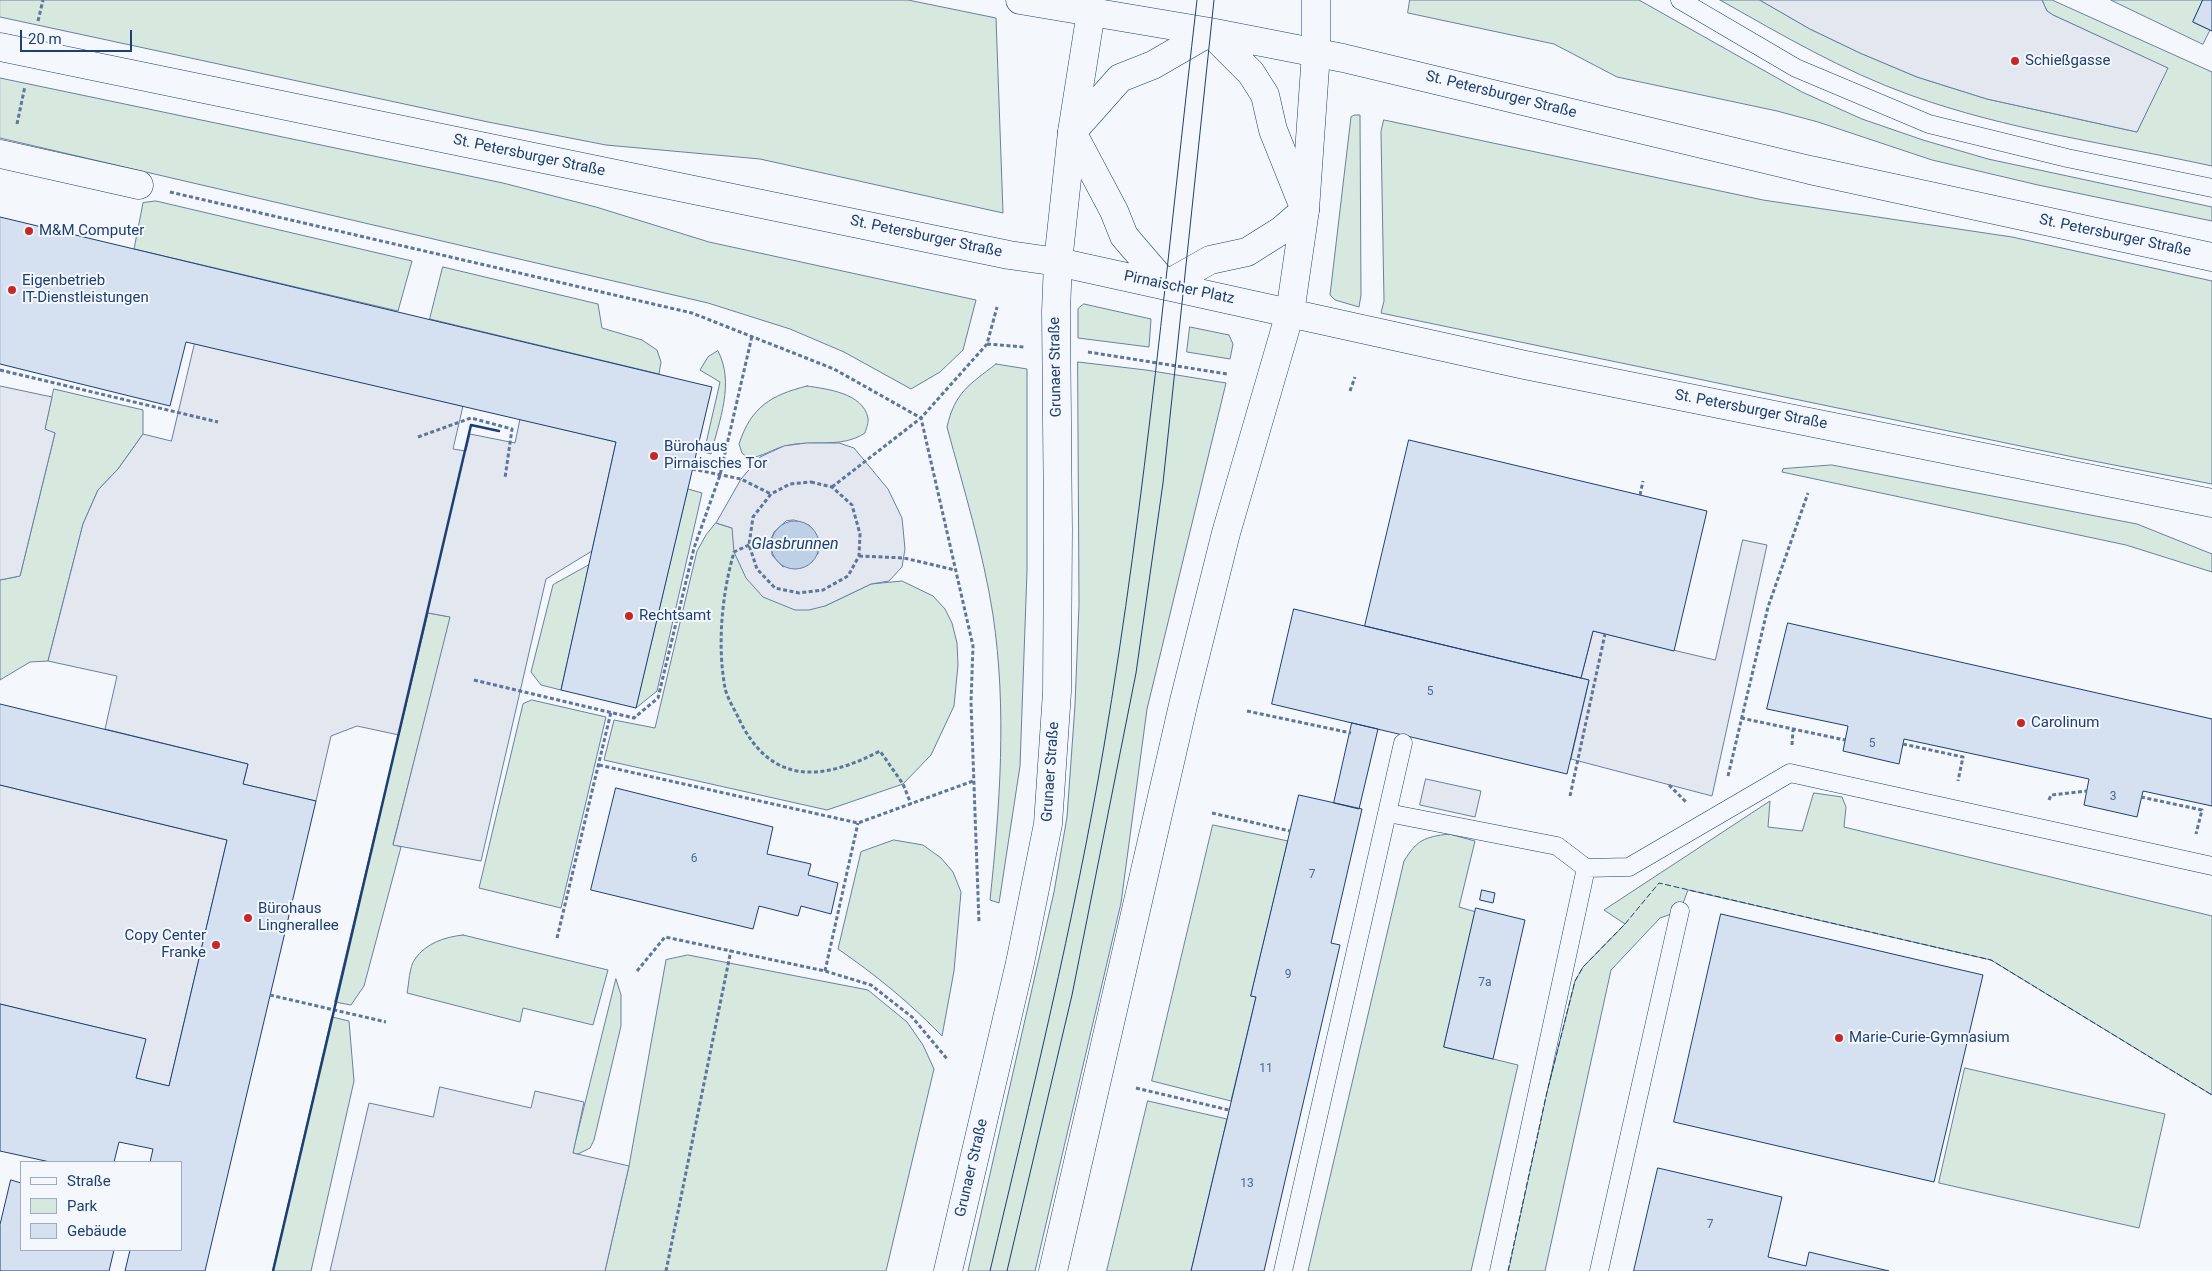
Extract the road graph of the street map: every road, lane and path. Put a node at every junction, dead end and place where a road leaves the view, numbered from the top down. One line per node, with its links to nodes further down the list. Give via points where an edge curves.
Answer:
1 (1020, 0): 4 (main road)
2 (1316, 0): 7 (main road)
3 (1680, 0): 12 (lane, via 1796,68 1930,124 2067,158)
4 (1092, 6): 5 (main road); 9 (main road)
5 (1210, 32): 7 (main road); 9 (main road, via 1153,64 1120,78); 13 (main road, via 1251,73 1265,95 1273,130)
6 (0, 47): 8 (main road, St. Petersburger Straße)
7 (1316, 53): 13 (main road); 14 (main road, St. Petersburger Straße, via 1429,77 1810,170)
8 (32, 54): 10 (path); 15 (main road, St. Petersburger Straße, via 1009,255)
9 (1072, 132): 15 (main road); 16 (main road, via 1124,236)
10 (5, 155): 11 (main road)
11 (139, 185): 19 (path, via 692,312)
12 (2212, 188)
13 (1305, 210): 16 (main road, via 1282,230 1247,252 1210,260); 18 (main road)
14 (2212, 257)
15 (1058, 262): 16 (main road, Pirnaischer Platz); 79 (main road, Grunaer Straße, via 1057,692 1048,824 1020,963)
16 (1166, 285): 18 (main road, Pirnaischer Platz)
17 (997, 307): 20 (path)
18 (1290, 313): 38 (main road, St. Petersburger Straße, via 1543,369); 80 (main road, via 1226,533 1184,701)
19 (752, 336): 27 (path, via 834,369); 31 (path)
20 (987, 344): 21 (path); 27 (path)
21 (1030, 348)
22 (1087, 351): 24 (path)
23 (0, 370): 28 (path)
24 (1227, 374)
25 (1355, 376): 26 (path)
26 (1350, 391)
27 (921, 418): 34 (path); 41 (path)
28 (218, 422)
29 (418, 437): 32 (path, via 471,418 512,429)
30 (692, 470): 31 (path)
31 (720, 476): 36 (path, via 741,479); 45 (path, via 694,548 658,698 634,718)
32 (505, 478)
33 (1643, 481): 37 (path)
34 (832, 487): 36 (path, via 811,482 790,484); 40 (path, via 852,506 860,534)
35 (1808, 493): 46 (path, via 1768,607)
36 (771, 494): 39 (path, via 753,517)
37 (1640, 495)
38 (2212, 503)
39 (749, 545): 40 (path, via 758,569 775,588 799,593 823,590 848,576); 57 (path, via 734,552 727,580 722,630 725,690 747,736 778,765 811,774 851,766 880,751 903,784)
40 (859, 556): 41 (path, via 904,558)
41 (955, 570): 52 (path, via 973,646)
42 (1605, 634): 55 (path)
43 (474, 680): 45 (path)
44 (1247, 711): 47 (path)
45 (611, 712): 51 (path)
46 (1742, 718): 48 (path); 59 (path, via 1724,792)
47 (1350, 733)
48 (1845, 740)
49 (1403, 744): 61 (lane)
50 (1903, 744): 58 (path, via 1963,757)
51 (599, 765): 62 (path); 69 (path)
52 (973, 781): 57 (path); 68 (path)
53 (2087, 792): 54 (path)
54 (2051, 795)
55 (1570, 796)
56 (2142, 797): 64 (path, via 2202,810)
57 (912, 804): 62 (path)
58 (1952, 808): 59 (lane, via 1790,773); 64 (lane)
59 (1726, 810): 66 (lane, via 1629,867)
60 (1212, 813): 63 (path)
61 (1388, 813): 66 (lane, via 1557,846); 81 (lane)
62 (858, 824): 71 (path)
63 (1290, 831)
64 (2190, 861): 65 (lane)
65 (2212, 866)
66 (1586, 868): 82 (lane)
67 (1680, 911): 83 (lane)
68 (979, 924)
69 (557, 938)
70 (731, 950): 71 (path); 72 (path, via 665,937); 78 (path)
71 (825, 970): 75 (path, via 871,984 912,1017)
72 (637, 971)
73 (270, 995): 74 (path)
74 (386, 1022)
75 (948, 1060)
76 (1136, 1088): 77 (path)
77 (1229, 1110)
78 (666, 1271)
79 (948, 1271)
80 (1054, 1271)
81 (1284, 1271)
82 (1499, 1271)
83 (1599, 1271)

